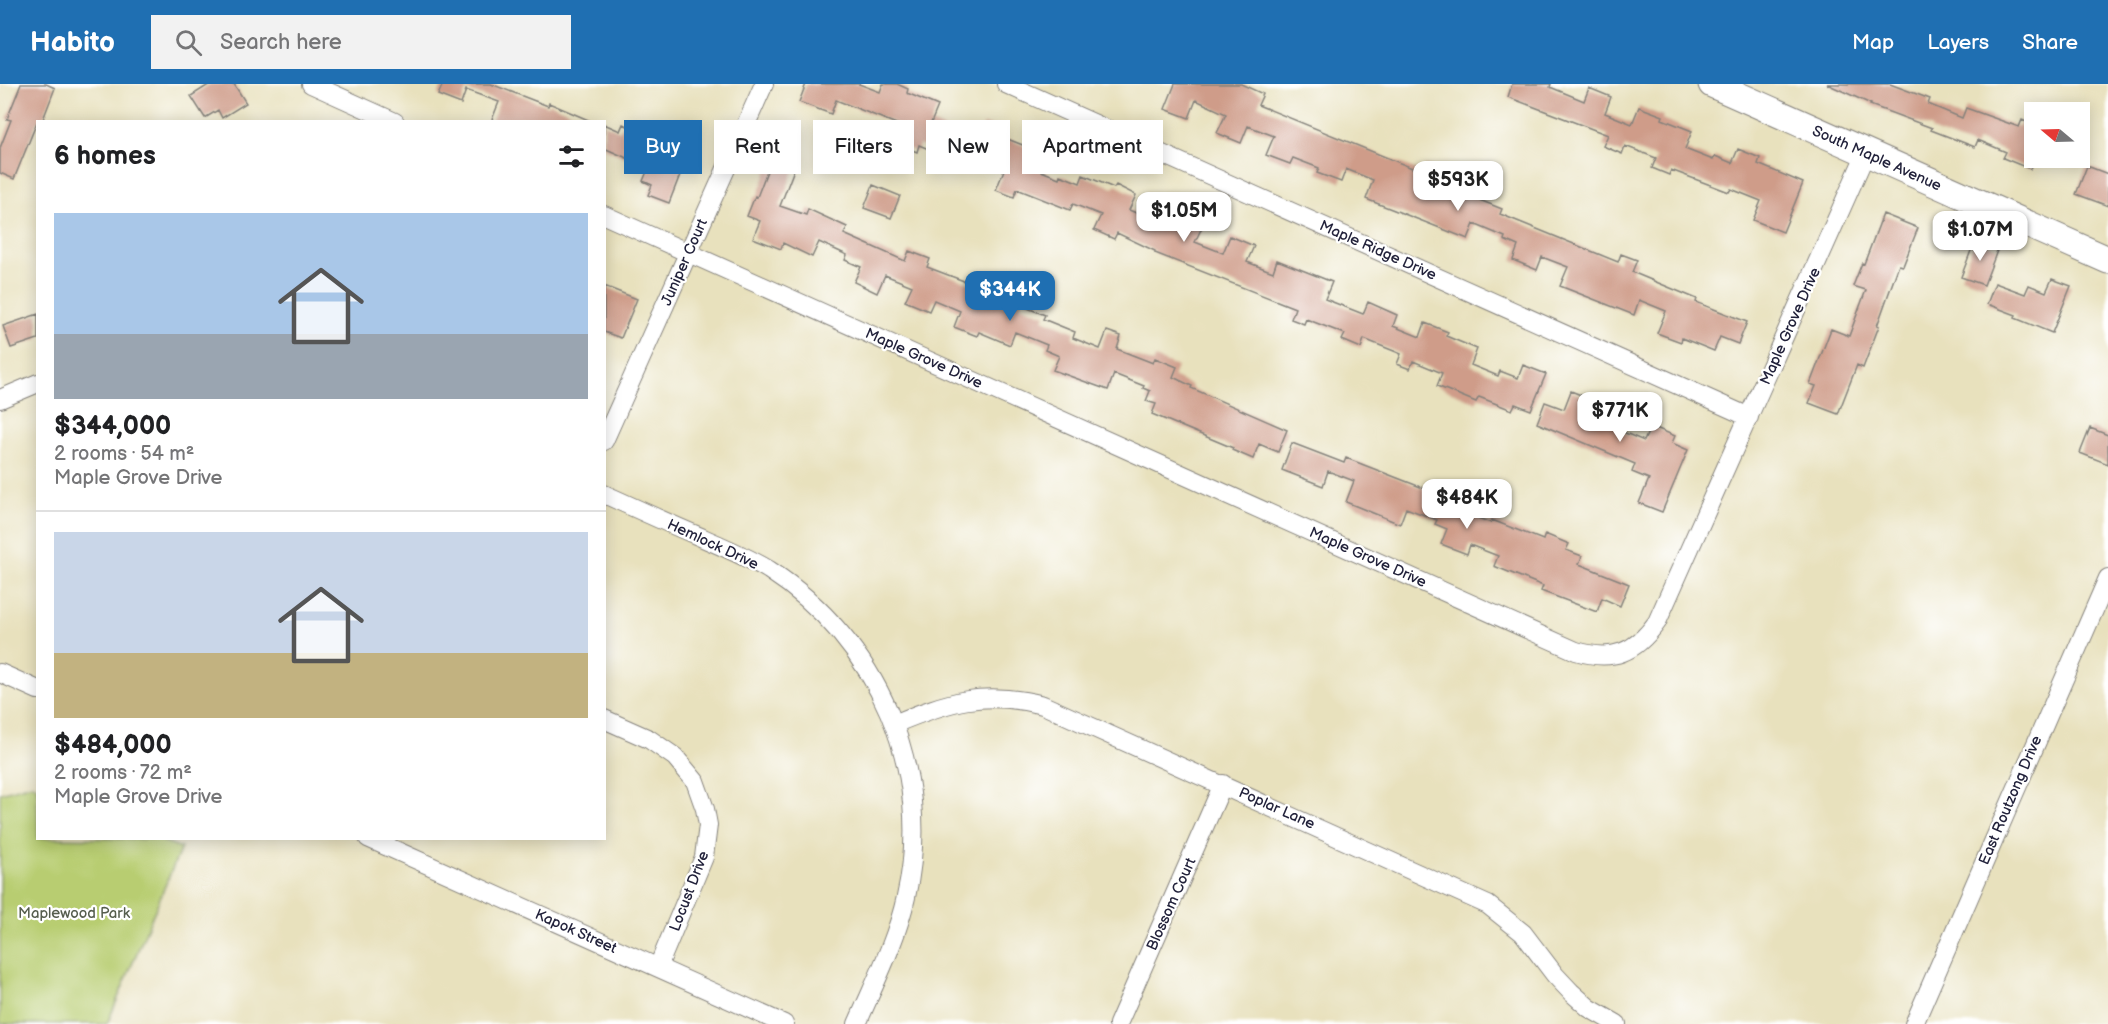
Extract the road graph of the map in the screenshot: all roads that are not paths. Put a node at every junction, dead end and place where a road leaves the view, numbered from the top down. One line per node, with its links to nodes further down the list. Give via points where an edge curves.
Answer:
1 (311, 84): 5 (street)
2 (764, 84): 8 (street, Juniper Court)
3 (1006, 84): 12 (street, Maple Ridge Drive)
4 (1712, 84): 6 (main road, South Maple Avenue)
5 (391, 120)
6 (1866, 153): 9 (main road, South Maple Avenue); 12 (street, Maple Grove Drive)
7 (606, 216): 8 (street, Maple Grove Drive)
8 (689, 252): 12 (street, Maple Grove Drive, via 1592,656 1627,651 1641,642 1657,622); 13 (street, Juniper Court)
9 (2108, 260)
10 (36, 384): 11 (street)
11 (0, 399)
12 (1749, 417)
13 (606, 437)
14 (606, 495): 19 (street, Hemlock Drive, via 749,558 792,587 845,637 868,669)
15 (2108, 578): 27 (street, East Routzong Drive)
16 (0, 673): 17 (street)
17 (36, 689)
18 (606, 720): 22 (street, Locust Drive, via 649,739 675,757 695,781 705,809 708,833 704,857)
19 (894, 724): 20 (street, Poplar Lane, via 960,700 1023,700 1043,705); 24 (street, Hemlock Drive, via 909,784 912,859 898,927)
20 (1223, 784): 25 (street, Blossom Court); 26 (street, Poplar Lane, via 1488,905 1523,933 1571,992)
21 (372, 840): 22 (street, Kapok Street)
22 (658, 968): 23 (street, Kapok Street)
23 (784, 1024)
24 (857, 1024)
25 (1119, 1024)
26 (1617, 1024)
27 (1914, 1024)

